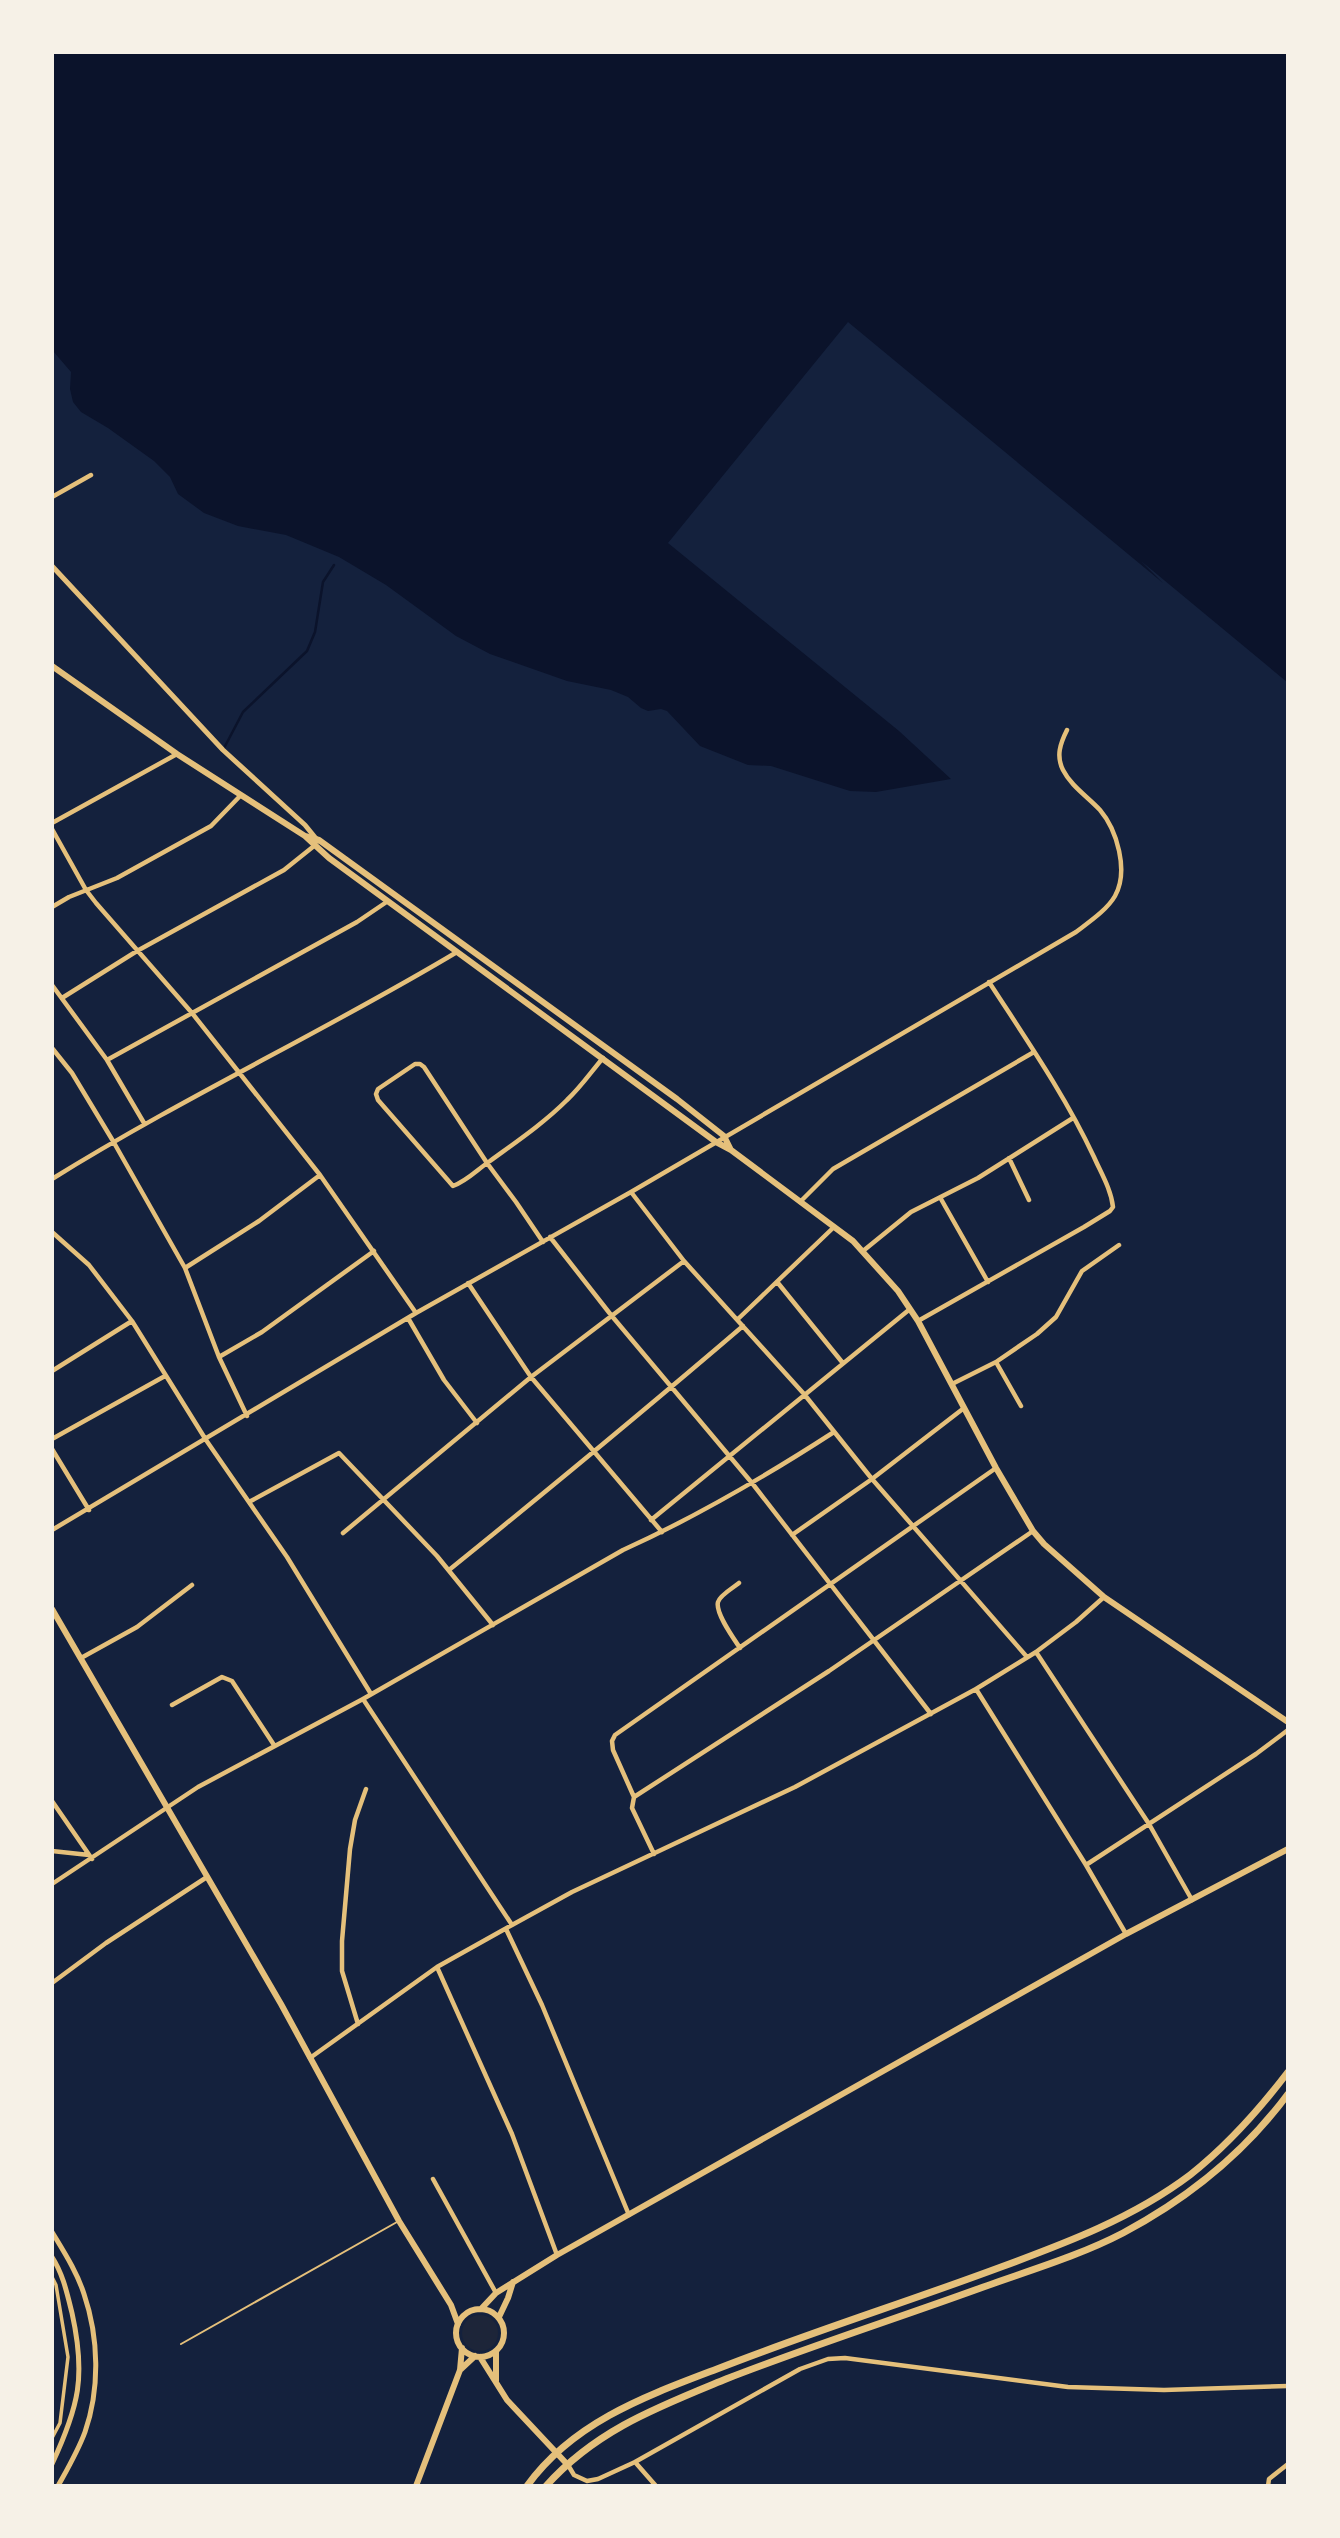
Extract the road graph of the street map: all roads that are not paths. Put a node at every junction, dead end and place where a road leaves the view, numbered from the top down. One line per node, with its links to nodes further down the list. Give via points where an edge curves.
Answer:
1 (91, 475): 2 (street)
2 (52, 497)
3 (52, 566): 10 (street, via 223,750 312,832)
4 (52, 666): 6 (main road)
5 (1067, 730): 16 (street, via 1058,752 1063,770 1102,813 1115,835 1120,883 1106,907 1076,932)
6 (177, 754): 7 (main road); 8 (street)
7 (241, 795): 10 (main road); 11 (street, via 211,826)
8 (52, 823)
9 (52, 830): 11 (street)
10 (316, 843): 12 (main road); 14 (street, via 284,870); 20 (main road)
11 (86, 890): 13 (street); 14 (street)
12 (388, 901): 15 (main road); 19 (street)
13 (52, 907)
14 (137, 951): 18 (street); 19 (street)
15 (459, 951): 21 (main road); 26 (street)
16 (989, 982): 23 (street); 31 (street)
17 (52, 985): 18 (street)
18 (62, 998): 25 (street)
19 (192, 1013): 25 (street); 26 (street)
20 (580, 1029): 21 (main road); 27 (main road)
21 (574, 1037): 24 (main road)
22 (52, 1048): 32 (street)
23 (1034, 1052): 29 (street); 42 (street, via 834,1169)
24 (603, 1058): 28 (main road); 36 (street, via 553,1113)
25 (107, 1060): 30 (street)
26 (238, 1072): 30 (street); 37 (street)
27 (677, 1099): 28 (main road); 31 (main road)
28 (671, 1107): 33 (main road)
29 (1073, 1118): 35 (street); 52 (street, via 1109,1190 1111,1211)
30 (144, 1124): 32 (street)
31 (724, 1136): 33 (street); 34 (main road)
32 (113, 1141): 38 (street); 51 (street)
33 (716, 1142): 34 (main road); 39 (street)
34 (731, 1150): 42 (main road)
35 (1009, 1158): 40 (street); 41 (street)
36 (487, 1163): 36 (street, via 420,1064 378,1088 378,1100 453,1186); 46 (street)
37 (320, 1175): 48 (street); 51 (street, via 259,1222)
38 (52, 1179)
39 (631, 1192): 45 (street); 50 (street)
40 (941, 1199): 49 (street, via 911,1212); 52 (street)
41 (1030, 1200)
42 (800, 1202): 43 (main road)
43 (834, 1227): 49 (main road); 54 (street)
44 (52, 1232): 60 (street, via 89,1265)
45 (550, 1237): 46 (street); 57 (street)
46 (542, 1242): 53 (street)
47 (1119, 1245): 65 (street, via 1082,1271 1056,1317)
48 (374, 1251): 56 (street); 63 (street, via 262,1332)
49 (863, 1251): 55 (main road)
50 (684, 1261): 57 (street); 59 (street)
51 (185, 1268): 63 (street)
52 (988, 1282): 61 (street)
53 (468, 1283): 56 (street); 68 (street)
54 (778, 1283): 59 (street); 64 (street)
55 (911, 1309): 61 (main road); 64 (street)
56 (416, 1313): 58 (street)
57 (611, 1315): 68 (street); 70 (street)
58 (408, 1318): 74 (street); 75 (street, via 444,1380)
59 (738, 1319): 62 (street)
60 (132, 1321): 66 (street); 67 (street)
61 (918, 1321): 69 (main road)
62 (743, 1326): 70 (street); 71 (street)
63 (219, 1357): 74 (street)
64 (842, 1362): 71 (street)
65 (996, 1362): 69 (street); 72 (street)
66 (52, 1371)
67 (165, 1376): 77 (street); 78 (street)
68 (531, 1377): 75 (street); 80 (street)
69 (951, 1384): 73 (main road)
70 (672, 1387): 80 (street); 81 (street)
71 (804, 1394): 76 (street); 81 (street)
72 (1021, 1406)
73 (964, 1408): 82 (main road); 83 (street)
74 (247, 1416): 78 (street)
75 (477, 1423): 85 (street)
76 (834, 1432): 83 (street); 84 (street)
77 (52, 1439)
78 (206, 1440): 86 (street); 87 (street)
79 (52, 1449): 87 (street)
80 (595, 1452): 88 (street); 95 (street)
81 (729, 1458): 84 (street); 88 (street)
82 (996, 1468): 89 (street); 91 (main road)
83 (872, 1479): 89 (street); 94 (street)
84 (752, 1483): 92 (street); 94 (street)
85 (383, 1500): 86 (street, via 339,1453); 93 (street); 95 (street)
86 (249, 1502): 109 (street)
87 (89, 1510): 90 (street)
88 (651, 1520): 92 (street)
89 (914, 1525): 96 (street); 98 (street)
90 (52, 1530)
91 (1033, 1531): 96 (street); 100 (main road)
92 (662, 1532): 102 (street, via 622,1550)
93 (343, 1533)
94 (792, 1535): 98 (street)
95 (449, 1570): 102 (street)
96 (960, 1581): 103 (street); 107 (street)
97 (739, 1583): 104 (street, via 717,1604)
98 (830, 1584): 103 (street); 104 (street)
99 (192, 1585): 106 (street, via 145,1622)
100 (1104, 1597): 105 (street); 113 (main road)
101 (52, 1609): 106 (main road)
102 (493, 1625): 109 (street)
103 (874, 1640): 112 (street); 117 (street)
104 (740, 1648): 117 (street, via 615,1735 613,1751)
105 (1035, 1652): 107 (street); 120 (street)
106 (81, 1658): 119 (main road)
107 (1027, 1658): 108 (street)
108 (976, 1689): 112 (street); 125 (street)
109 (371, 1694): 110 (street)
110 (363, 1699): 115 (street); 129 (street)
111 (172, 1705): 115 (street, via 227,1677)
112 (931, 1714): 123 (street, via 795,1787)
113 (1287, 1722)
114 (1287, 1730): 120 (street)
115 (274, 1745): 119 (street)
116 (366, 1789): 133 (street, via 350,1849 342,1941 342,1971)
117 (634, 1797): 123 (street, via 632,1808)
118 (52, 1801): 124 (street)
119 (168, 1809): 124 (street); 126 (main road)
120 (1149, 1824): 125 (street); 128 (street)
121 (1287, 1849): 128 (main road)
122 (52, 1851): 124 (street)
123 (654, 1854): 129 (street)
124 (90, 1857): 127 (street)
125 (1086, 1865): 130 (street)
126 (207, 1877): 132 (street); 134 (main road)
127 (52, 1884)
128 (1192, 1900): 130 (main road)
129 (509, 1927): 131 (street); 138 (street)
130 (1126, 1934): 138 (main road)
131 (437, 1967): 133 (street); 141 (street, via 512,2134)
132 (52, 1983)
133 (358, 2025): 134 (street)
134 (310, 2058): 139 (main road)
135 (1287, 2072): 159 (highway, via 1219,2150 1188,2176 1115,2221 1024,2259 654,2393 600,2420)
136 (1287, 2094): 161 (highway, via 1229,2160 1172,2204 1122,2234 667,2402)
137 (433, 2179): 145 (street)
138 (629, 2216): 141 (main road)
139 (398, 2221): 146 (main road); 151 (lane)
140 (52, 2232): 165 (street, via 85,2295 97,2365 85,2432)
141 (557, 2255): 144 (main road)
142 (52, 2257): 162 (street, via 65,2286 79,2342 80,2377 69,2428)
143 (52, 2277): 158 (street, via 68,2357 60,2423)
144 (513, 2282): 145 (main road); 149 (main road)
145 (496, 2293): 147 (main road)
146 (451, 2305): 148 (main road); 150 (main road)
147 (481, 2309): 148 (main road); 149 (main road)
148 (468, 2312): 150 (main road)
149 (499, 2317): 153 (main road, via 504,2338)
150 (458, 2324): 152 (main road)
151 (181, 2344)
152 (461, 2348): 154 (main road); 155 (main road)
153 (496, 2351): 154 (main road); 156 (main road)
154 (477, 2357): 155 (main road); 156 (main road)
155 (460, 2370): 166 (main road)
156 (496, 2381): 159 (main road, via 507,2400)
157 (1287, 2386): 160 (street, via 1068,2387 874,2361 828,2360 800,2369)
158 (52, 2438)
159 (555, 2451): 161 (main road); 167 (highway)
160 (635, 2462): 164 (street); 169 (street)
161 (566, 2463): 164 (street); 168 (highway)
162 (52, 2464)
163 (1287, 2464): 170 (street, via 1269,2479)
164 (587, 2483)
165 (58, 2486)
166 (416, 2486)
167 (527, 2486)
168 (545, 2486)
169 (656, 2486)
170 (1268, 2486)

